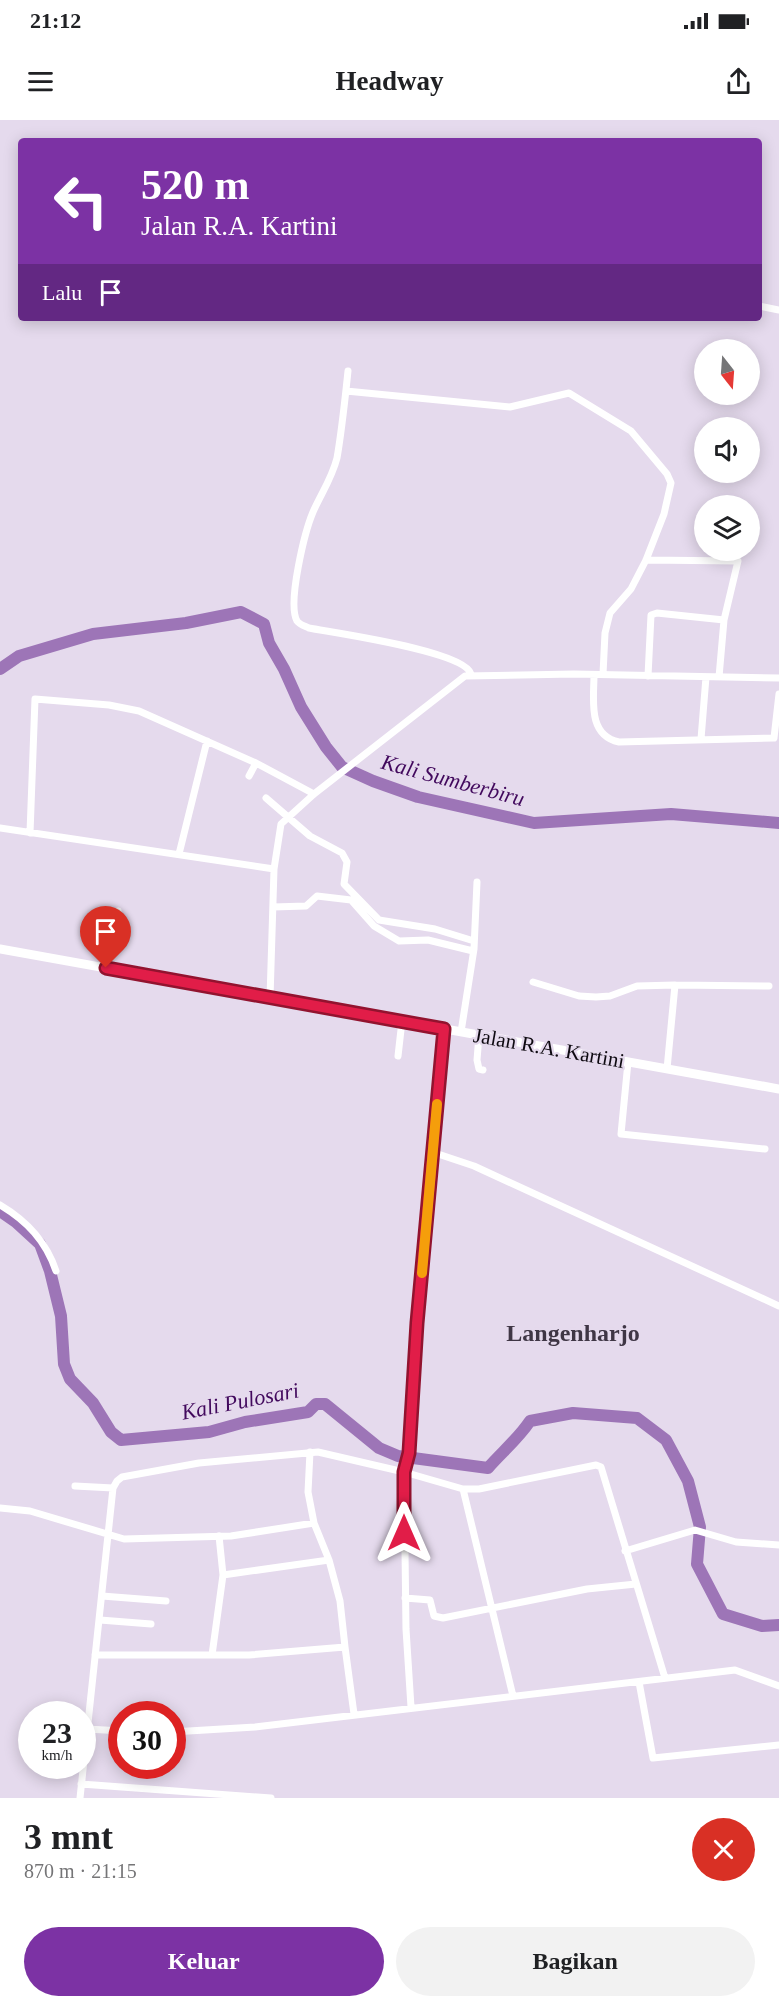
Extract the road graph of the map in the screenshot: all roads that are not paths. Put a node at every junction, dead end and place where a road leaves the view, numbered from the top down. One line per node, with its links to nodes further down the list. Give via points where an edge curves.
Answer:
1 (762, 307): 2 (street)
2 (779, 310)
3 (348, 371): 4 (street)
4 (347, 391): 5 (street, via 510,407 572,393 628,429 667,474 671,488); 7 (street, via 337,457 312,514 299,563 296,618 309,628 435,653 467,667)
5 (646, 560): 6 (street, via 738,561); 8 (street, via 631,589 610,613)
6 (724, 620): 10 (street, via 651,615); 12 (street)
7 (471, 674): 9 (street); 20 (street)
8 (603, 674): 9 (street); 10 (street)
9 (594, 675): 15 (street, via 595,722 608,738 619,742)
10 (648, 676): 11 (street)
11 (706, 677): 12 (street); 15 (street)
12 (719, 677): 13 (street)
13 (779, 678)
14 (779, 694): 17 (street)
15 (701, 738): 17 (street)
16 (207, 741): 18 (street); 24 (street, via 125,707 36,702); 25 (street)
17 (776, 741)
18 (255, 764): 19 (street); 20 (street)
19 (249, 776)
20 (314, 794): 22 (street)
21 (266, 798): 22 (street)
22 (286, 818): 26 (street, via 278,829); 30 (street, via 346,857 344,884)
23 (0, 828): 24 (street)
24 (30, 833): 25 (street)
25 (179, 854): 26 (street)
26 (274, 869): 28 (street)
27 (477, 882): 31 (street)
28 (273, 907): 30 (street, via 306,906 317,896 351,900); 37 (street)
29 (118, 910): 33 (street)
30 (376, 923): 31 (street, via 435,929); 31 (street, via 405,943 428,940)
31 (474, 946): 40 (street)
32 (0, 949): 33 (main road, Jalan R.A. Kartini)
33 (106, 968): 37 (main road, Jalan R.A. Kartini)
34 (533, 982): 35 (street, via 596,997 637,986)
35 (675, 985): 36 (street); 44 (street)
36 (770, 986)
37 (270, 998): 38 (main road, Jalan R.A. Kartini)
38 (402, 1021): 39 (main road, Jalan R.A. Kartini); 42 (street)
39 (444, 1029): 40 (main road, Jalan R.A. Kartini); 48 (street)
40 (461, 1032): 41 (main road, Jalan R.A. Kartini)
41 (479, 1035): 43 (main road, Jalan R.A. Kartini); 45 (street, via 477,1060)
42 (398, 1056)
43 (628, 1062): 44 (main road, Jalan R.A. Kartini); 47 (street, via 621,1134)
44 (667, 1069): 46 (main road, Jalan R.A. Kartini)
45 (483, 1070)
46 (779, 1089)
47 (765, 1149)
48 (432, 1152): 51 (street, via 474,1166); 53 (street, via 409,1453)
49 (0, 1205): 50 (street, via 34,1232 48,1249)
50 (56, 1271)
51 (779, 1306)
52 (310, 1452): 53 (street); 55 (street, via 199,1463 138,1474 122,1477); 58 (street, via 308,1492)
53 (404, 1472): 56 (street); 67 (street)
54 (75, 1486): 55 (street)
55 (113, 1488): 59 (street)
56 (463, 1489): 62 (street, via 598,1465 603,1470); 69 (street)
57 (0, 1508): 59 (street, via 30,1511)
58 (314, 1523): 60 (street); 63 (street)
59 (109, 1536): 60 (street); 66 (street)
60 (219, 1536): 64 (street)
61 (779, 1545): 62 (street, via 736,1542 699,1531)
62 (625, 1551): 65 (street)
63 (329, 1560): 64 (street); 72 (street, via 340,1601)
64 (223, 1575): 74 (street)
65 (636, 1584): 69 (street, via 587,1589); 75 (street)
66 (102, 1596): 68 (street); 70 (street)
67 (405, 1598): 69 (street, via 430,1600 438,1618); 80 (street)
68 (166, 1601)
69 (491, 1608): 78 (street)
70 (100, 1620): 71 (street); 73 (street)
71 (151, 1624)
72 (345, 1647): 74 (street); 81 (street)
73 (96, 1655): 74 (street); 79 (street)
74 (212, 1655)
75 (665, 1678): 76 (street); 77 (street, via 735,1670)
76 (639, 1682): 78 (street); 83 (street, via 653,1758)
77 (779, 1686)
78 (513, 1696): 80 (street)
79 (90, 1701)
80 (411, 1707): 81 (street)
81 (354, 1714): 82 (street)
82 (186, 1731)
83 (779, 1745)
84 (82, 1779): 85 (street)
85 (81, 1784): 86 (street); 87 (street)
86 (80, 1798)
87 (271, 1798)

